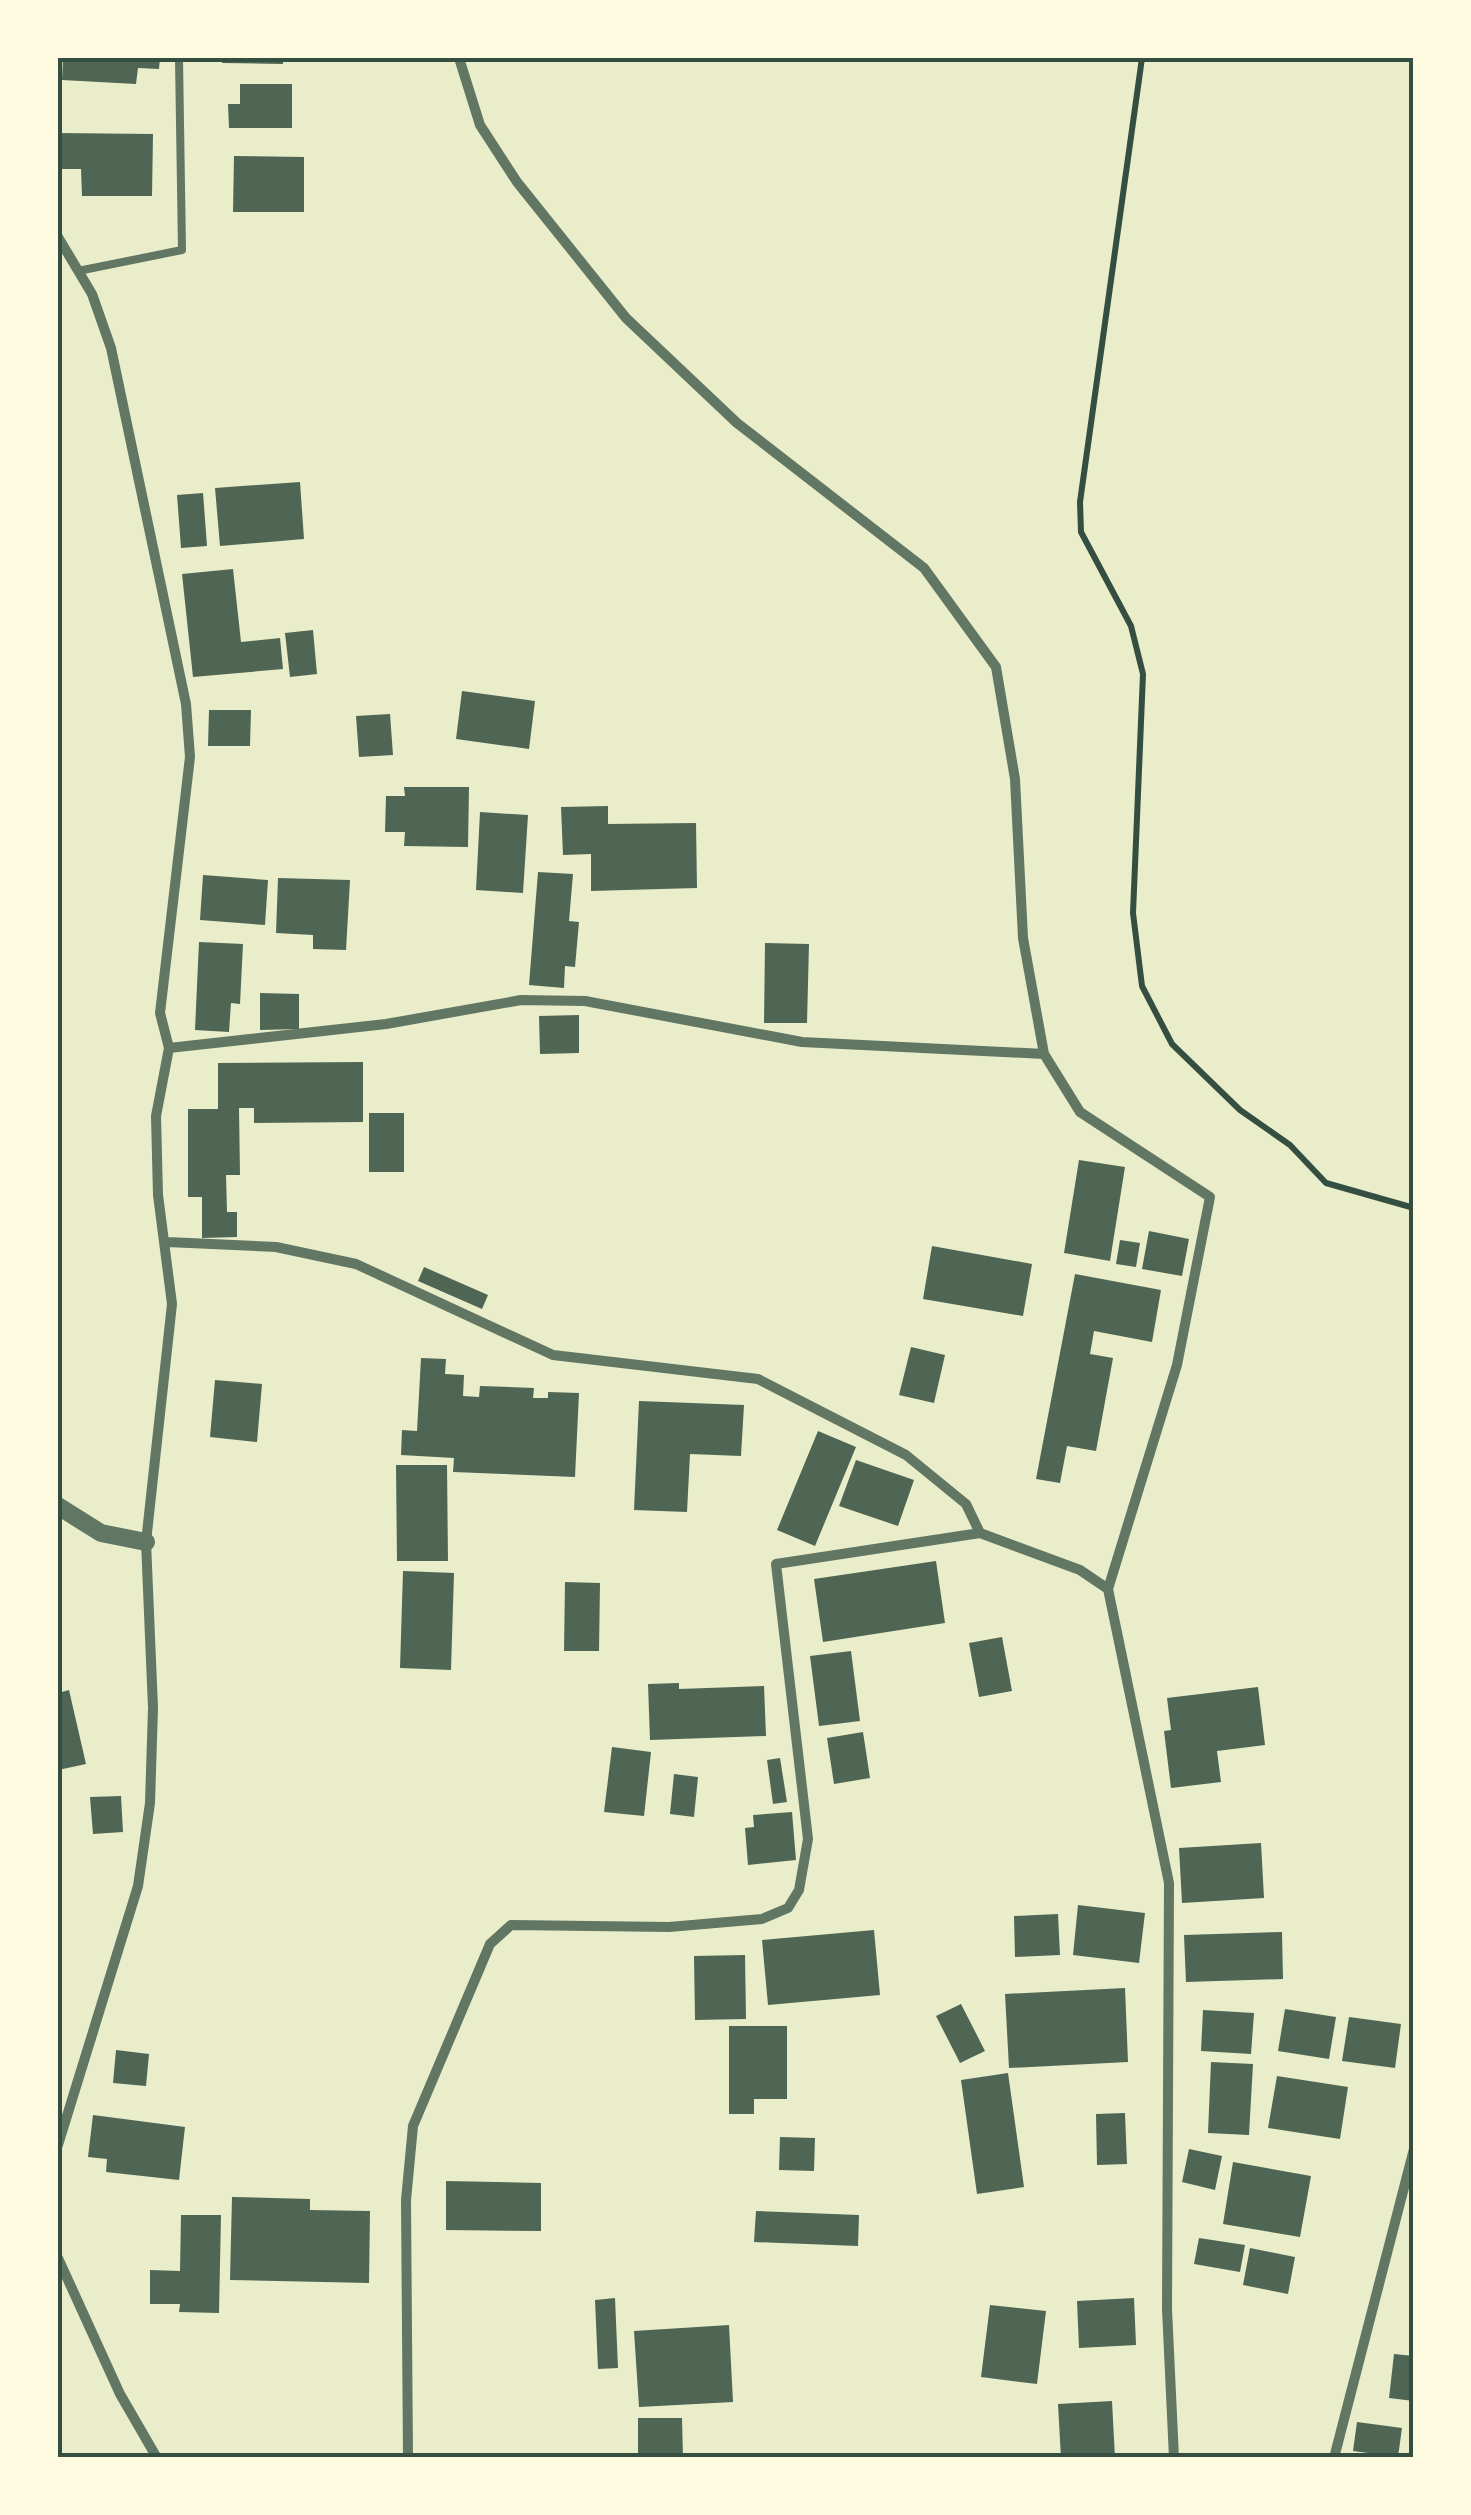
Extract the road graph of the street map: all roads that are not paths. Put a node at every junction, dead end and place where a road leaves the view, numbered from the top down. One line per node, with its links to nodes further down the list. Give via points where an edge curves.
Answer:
1 (458, 58): 6 (street, via 480,125 626,318 737,423 924,568 996,667 1014,780 1023,938)
2 (180, 59): 4 (lane, via 182,250)
3 (58, 237): 4 (street)
4 (78, 271): 5 (street, via 111,348 186,704 190,757 160,1013)
5 (169, 1048): 6 (street, via 537,1000 585,1001 802,1042); 7 (street, via 156,1116)
6 (1044, 1054): 11 (street, via 1080,1112 1210,1198 1177,1365)
7 (167, 1242): 9 (street, via 276,1247 356,1264 553,1355 758,1378 906,1454 966,1504); 10 (street, via 172,1304)
8 (58, 1506): 10 (street, via 101,1533)
9 (980, 1534): 11 (street, via 1080,1570); 16 (street, via 776,1564 808,1839 799,1890 788,1908 762,1919 670,1926 511,1925 490,1944 413,2126 406,2200)
10 (146, 1542): 12 (street, via 153,1708 138,1886)
11 (1108, 1589): 17 (street, via 1169,1883 1167,2309)
12 (58, 2145)
13 (1414, 2149): 18 (street)
14 (58, 2258): 15 (street)
15 (156, 2458)
16 (408, 2458)
17 (1174, 2458)
18 (1334, 2458)

